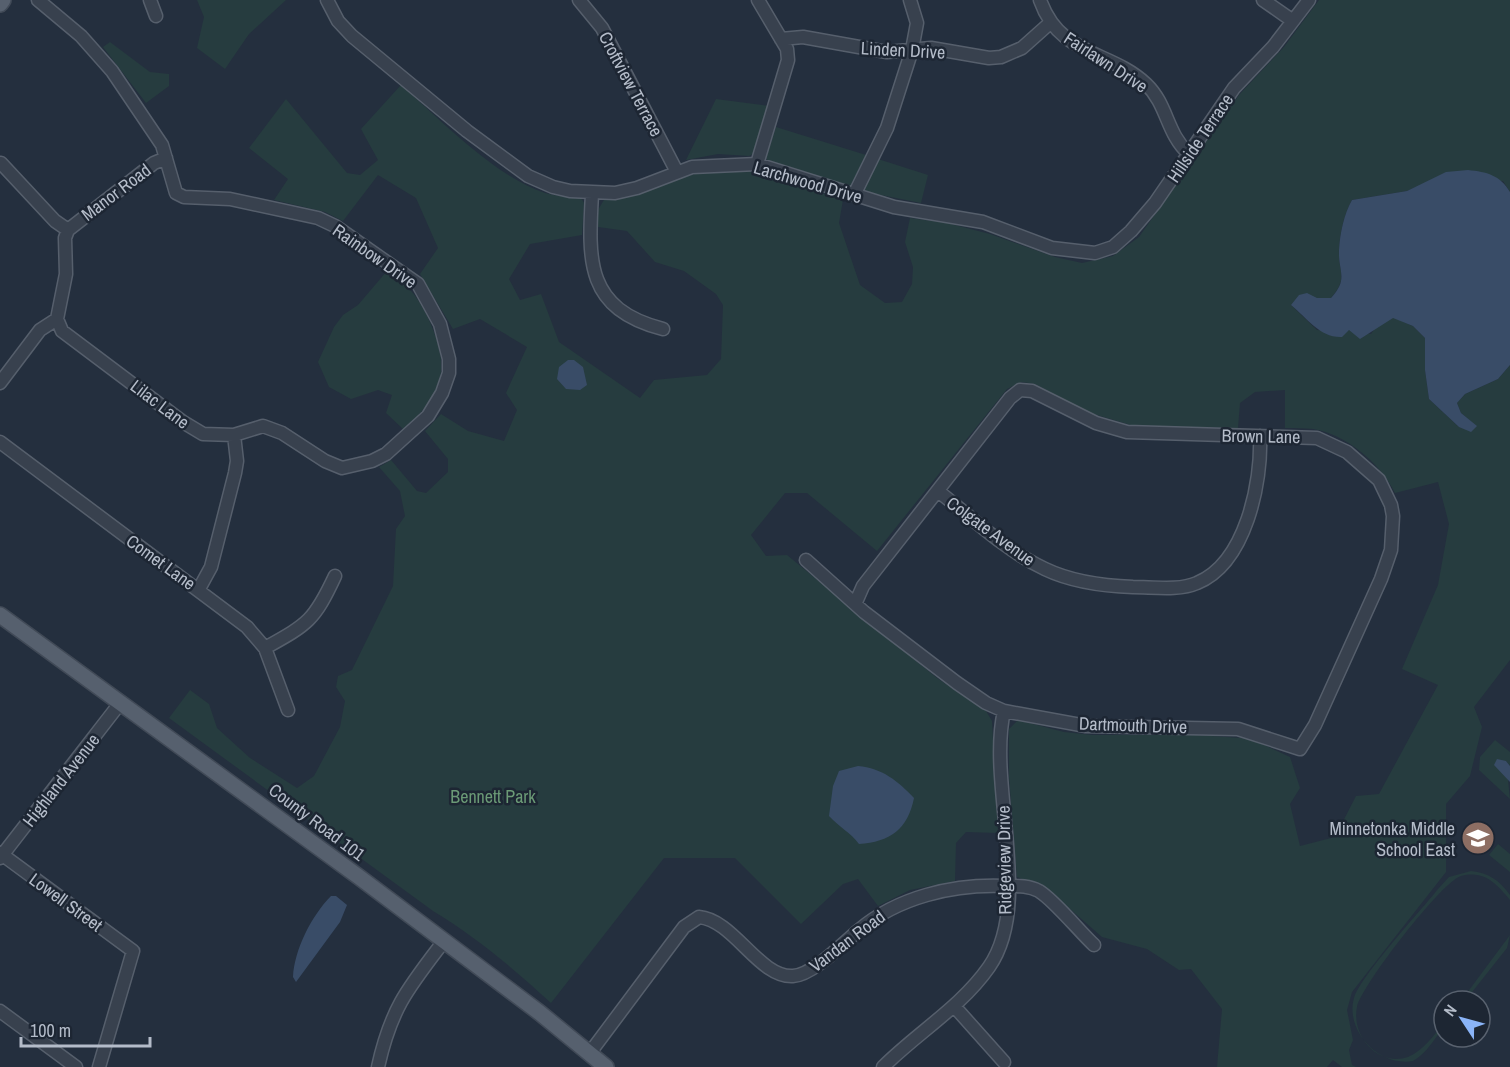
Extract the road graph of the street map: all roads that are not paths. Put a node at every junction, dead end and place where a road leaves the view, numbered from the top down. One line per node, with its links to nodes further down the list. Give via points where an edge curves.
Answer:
1 (3, 0): 11 (main road)
2 (38, 0): 18 (street, Rainbow Drive, via 96,50 162,145)
3 (150, 0): 12 (street)
4 (327, 0): 22 (street, Larchwood Drive, via 352,36 528,176 553,187)
5 (579, 0): 21 (street, Croftview Terrace, via 602,28)
6 (758, 0): 15 (street)
7 (910, 0): 16 (street, via 917,23)
8 (1040, 0): 14 (street, Fairlawn Drive)
9 (1263, 0): 13 (street)
10 (1309, 0): 13 (street, Hillside Terrace)
11 (0, 4)
12 (156, 16)
13 (1293, 21): 17 (street, Hillside Terrace, via 1234,87)
14 (1050, 23): 16 (street, Linden Drive, via 1022,48 1001,57 975,57 931,48); 17 (street, Fairlawn Drive, via 1077,46 1143,81 1162,106 1173,138)
15 (781, 39): 16 (street, Linden Drive, via 803,37 886,52); 20 (street, via 787,49 787,72)
16 (912, 50): 23 (street, via 887,128)
17 (1189, 154): 25 (street, Hillside Terrace, via 1131,231)
18 (166, 158): 24 (street, Manor Road, via 154,163); 29 (street, Rainbow Drive, via 173,190 184,197 250,203 299,213 335,226 418,284 434,309 448,345 449,372 437,403 399,445 372,461 353,467 334,466 282,433 263,426)
19 (1, 163): 24 (street)
20 (757, 164): 21 (street, Larchwood Drive, via 714,164); 23 (street, Larchwood Drive)
21 (677, 172): 22 (street, Larchwood Drive, via 637,188)
22 (592, 194): 27 (street, via 590,255 598,284 611,303 628,317)
23 (854, 195): 25 (street, Larchwood Drive, via 894,207 983,222 1070,252)
24 (68, 230): 26 (street, Manor Road, via 66,274)
25 (1105, 250)
26 (57, 319): 28 (street, via 40,330); 29 (street, Lilac Lane, via 62,331 194,430 210,436)
27 (663, 329)
28 (0, 384)
29 (234, 435): 35 (street, via 235,473 211,567)
30 (1260, 436): 32 (street, Brown Lane, via 1127,432 1096,423 1025,389 1010,398); 32 (street, Colgate Avenue, via 1256,492 1236,544 1217,569 1186,587 1104,586 1046,570 1015,552); 42 (street, Brown Lane, via 1317,438 1347,452 1379,480 1394,516 1391,550 1382,579 1315,725)
31 (0, 442): 35 (street, Comet Lane)
32 (938, 491): 36 (street, via 863,586)
33 (806, 560): 36 (street, Dartmouth Drive)
34 (335, 576): 38 (street, via 311,620)
35 (199, 589): 38 (street, Comet Lane, via 247,627)
36 (856, 602): 41 (street, Dartmouth Drive, via 957,683)
37 (0, 615): 39 (main road, County Road 101)
38 (265, 648): 40 (street, Comet Lane)
39 (121, 702): 43 (street, Highland Avenue); 45 (main road, County Road 101)
40 (288, 710)
41 (1004, 711): 42 (street, Dartmouth Drive, via 1086,726 1238,729); 44 (street, Ridgeview Drive, via 1000,745)
42 (1300, 749)
43 (1, 855): 52 (street, Lowell Street, via 133,951)
44 (1008, 886): 46 (street, Vandan Road, via 1044,894); 47 (street, Ridgeview Drive, via 1005,929 996,956); 49 (street, Vandan Road, via 951,889 898,905 863,927 806,973 793,976 779,975 717,923 694,918)
45 (444, 941): 49 (main road, County Road 101); 53 (street, via 412,981 392,1015)
46 (1094, 945)
47 (954, 1006): 50 (street); 55 (street, Ridgeview Drive)
48 (0, 1011): 51 (street)
49 (589, 1054): 54 (main road, County Road 101)
50 (1004, 1062)
51 (76, 1067)
52 (99, 1067)
53 (378, 1067)
54 (606, 1067)
55 (883, 1067)

